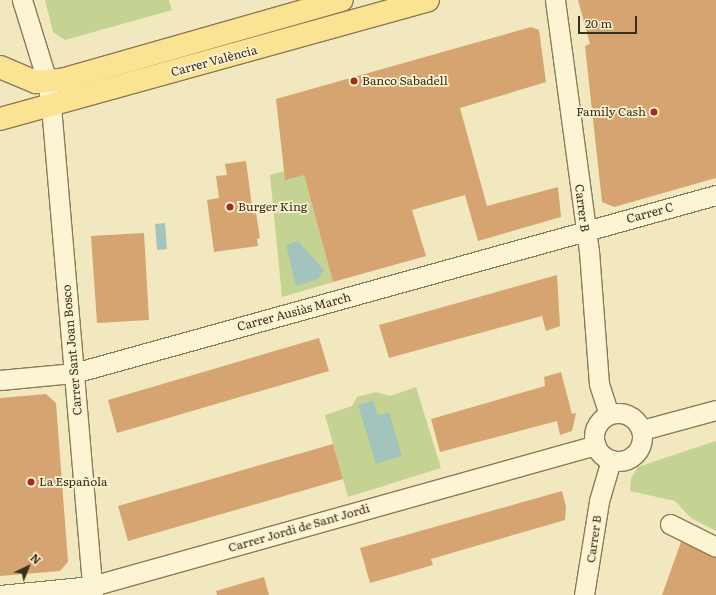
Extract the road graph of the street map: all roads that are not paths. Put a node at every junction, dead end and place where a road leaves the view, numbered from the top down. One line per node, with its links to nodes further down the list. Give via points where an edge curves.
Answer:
1 (22, 0): 7 (street)
2 (342, 0): 5 (main road, Carrer València)
3 (428, 0): 8 (main road, Carrer València)
4 (555, 0): 11 (street, Carrer B)
5 (303, 5): 7 (main road, Carrer València)
6 (0, 67): 7 (main road, Carrer València, via 28,80)
7 (47, 81): 8 (street)
8 (51, 106): 9 (main road, Carrer València); 12 (street, Carrer Sant Joan Bosco)
9 (0, 119)
10 (716, 195): 11 (street, Carrer C)
11 (585, 231): 12 (street, Carrer Ausiàs March); 15 (street, Carrer B, via 599,384)
12 (74, 373): 13 (street, Carrer Ausiàs March); 21 (street, Carrer Sant Joan Bosco)
13 (0, 380)
14 (716, 410): 16 (street)
15 (609, 414): 16 (street, via 631,416); 17 (street, via 595,431)
16 (642, 430): 18 (street, via 642,442 633,456)
17 (596, 445): 18 (street, via 604,456); 21 (street, Carrer Jordi de Sant Jordi)
18 (611, 460): 23 (street, Carrer B, via 599,502)
19 (670, 524): 20 (street)
20 (716, 547)
21 (92, 591): 22 (street, Carrer Jordi de Sant Jordi)
22 (0, 594)
23 (584, 595)

